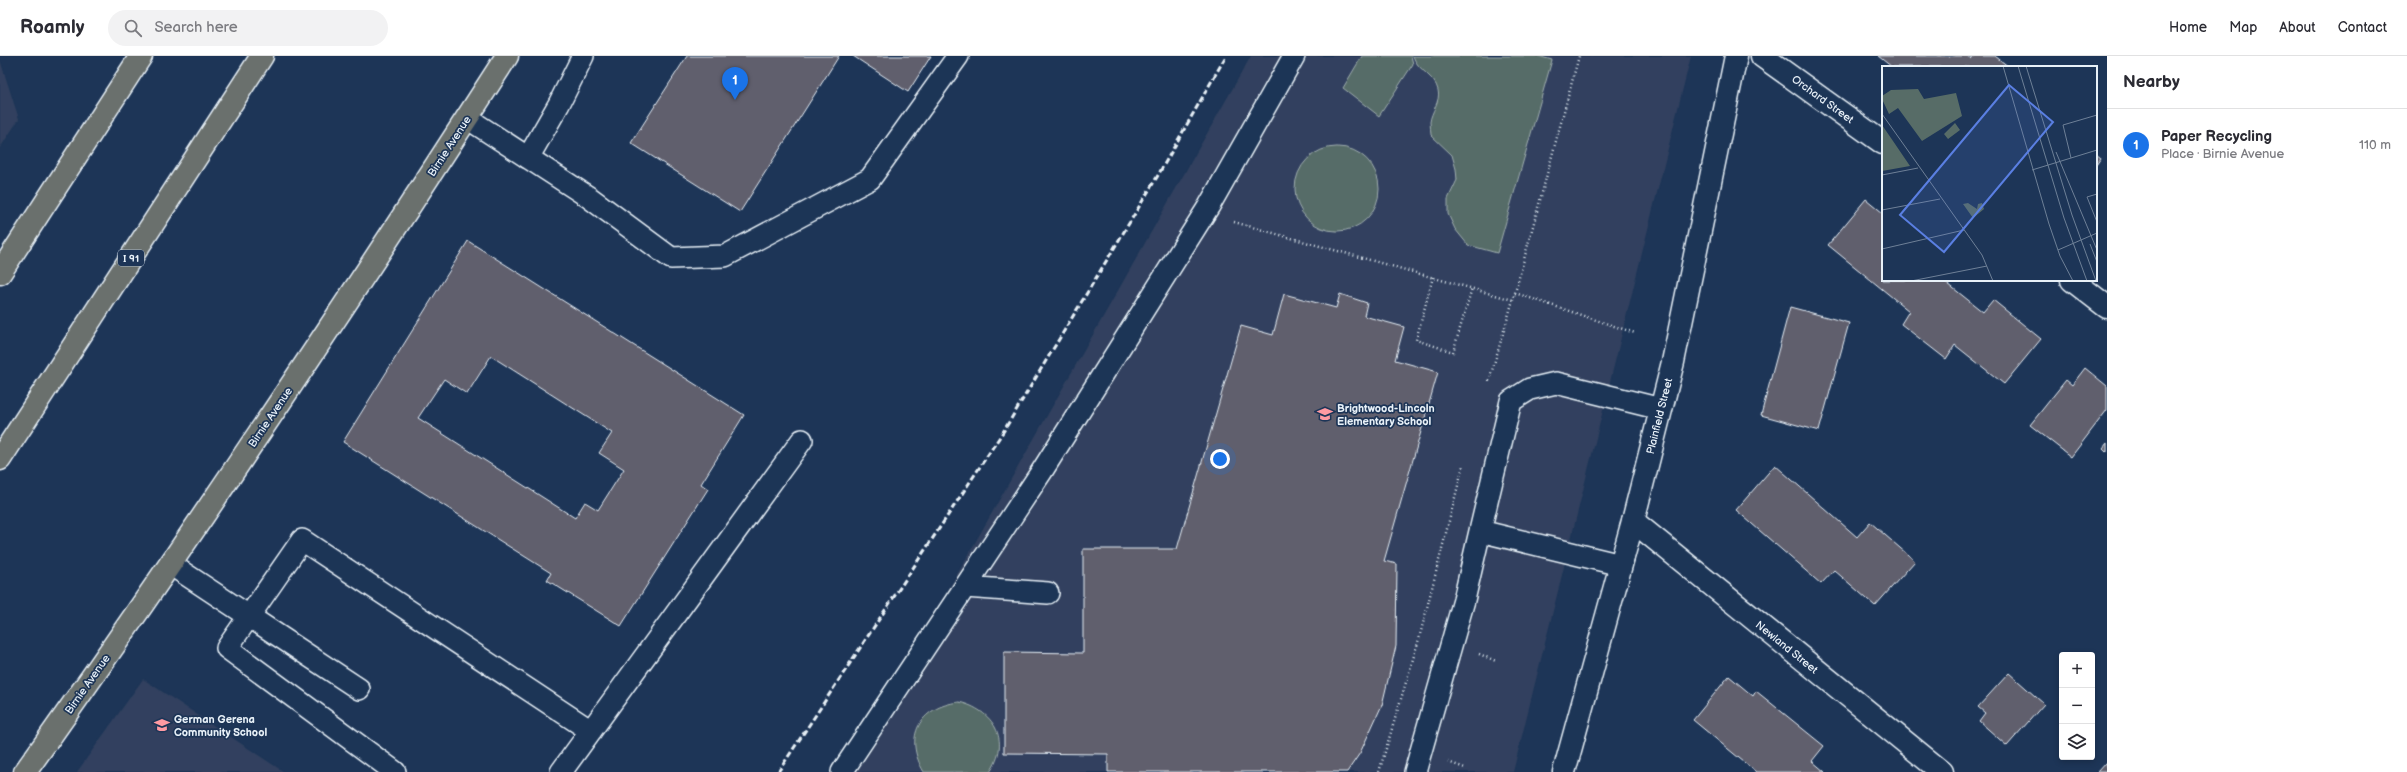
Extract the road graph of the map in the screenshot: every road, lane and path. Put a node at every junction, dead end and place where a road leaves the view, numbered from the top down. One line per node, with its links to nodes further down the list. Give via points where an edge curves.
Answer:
1 (126, 56): 13 (main road)
2 (141, 56): 13 (main road)
3 (262, 56): 25 (main road, I 91)
4 (507, 56): 10 (main road, Birnie Avenue)
5 (583, 56): 12 (lane)
6 (958, 56): 12 (lane, via 870,179 725,256 671,258 590,198)
7 (1294, 56): 30 (lane, via 1209,206 1042,471)
8 (1762, 56): 11 (street, Orchard Street)
9 (1731, 57): 23 (street, Plainfield Street, via 1680,328)
10 (467, 118): 12 (lane); 28 (main road, Birnie Avenue, via 373,263)
11 (1882, 142)
12 (528, 158)
13 (66, 171): 15 (main road)
14 (1232, 221): 16 (path)
15 (0, 273)
16 (1433, 276): 18 (path); 18 (path, via 1416,340 1453,352)
17 (2073, 281): 21 (street)
18 (1472, 288): 20 (path)
19 (1515, 293): 22 (path)
20 (1513, 300)
21 (2107, 307)
22 (1635, 333)
23 (1661, 409): 26 (street, Plainfield Street); 27 (lane, via 1556,383 1530,389 1511,401)
24 (802, 440): 36 (lane)
25 (0, 460)
26 (1633, 521): 29 (street, Plainfield Street); 45 (street, Newland Street)
27 (1480, 531): 29 (lane); 43 (lane, via 1464,600)
28 (170, 564): 32 (lane); 39 (main road, Birnie Avenue)
29 (1621, 564): 44 (street, Plainfield Street)
30 (965, 587): 31 (lane); 42 (lane)
31 (1048, 593)
32 (249, 618): 35 (lane); 36 (lane, via 302,540); 40 (lane, via 227,648)
33 (1476, 653): 34 (path)
34 (1496, 661)
35 (359, 689)
36 (591, 731): 41 (lane)
37 (1445, 761): 38 (path)
38 (1465, 768)
39 (25, 772)
40 (395, 772)
41 (562, 772)
42 (842, 772)
43 (1415, 772)
44 (1564, 772)
45 (1942, 772)

